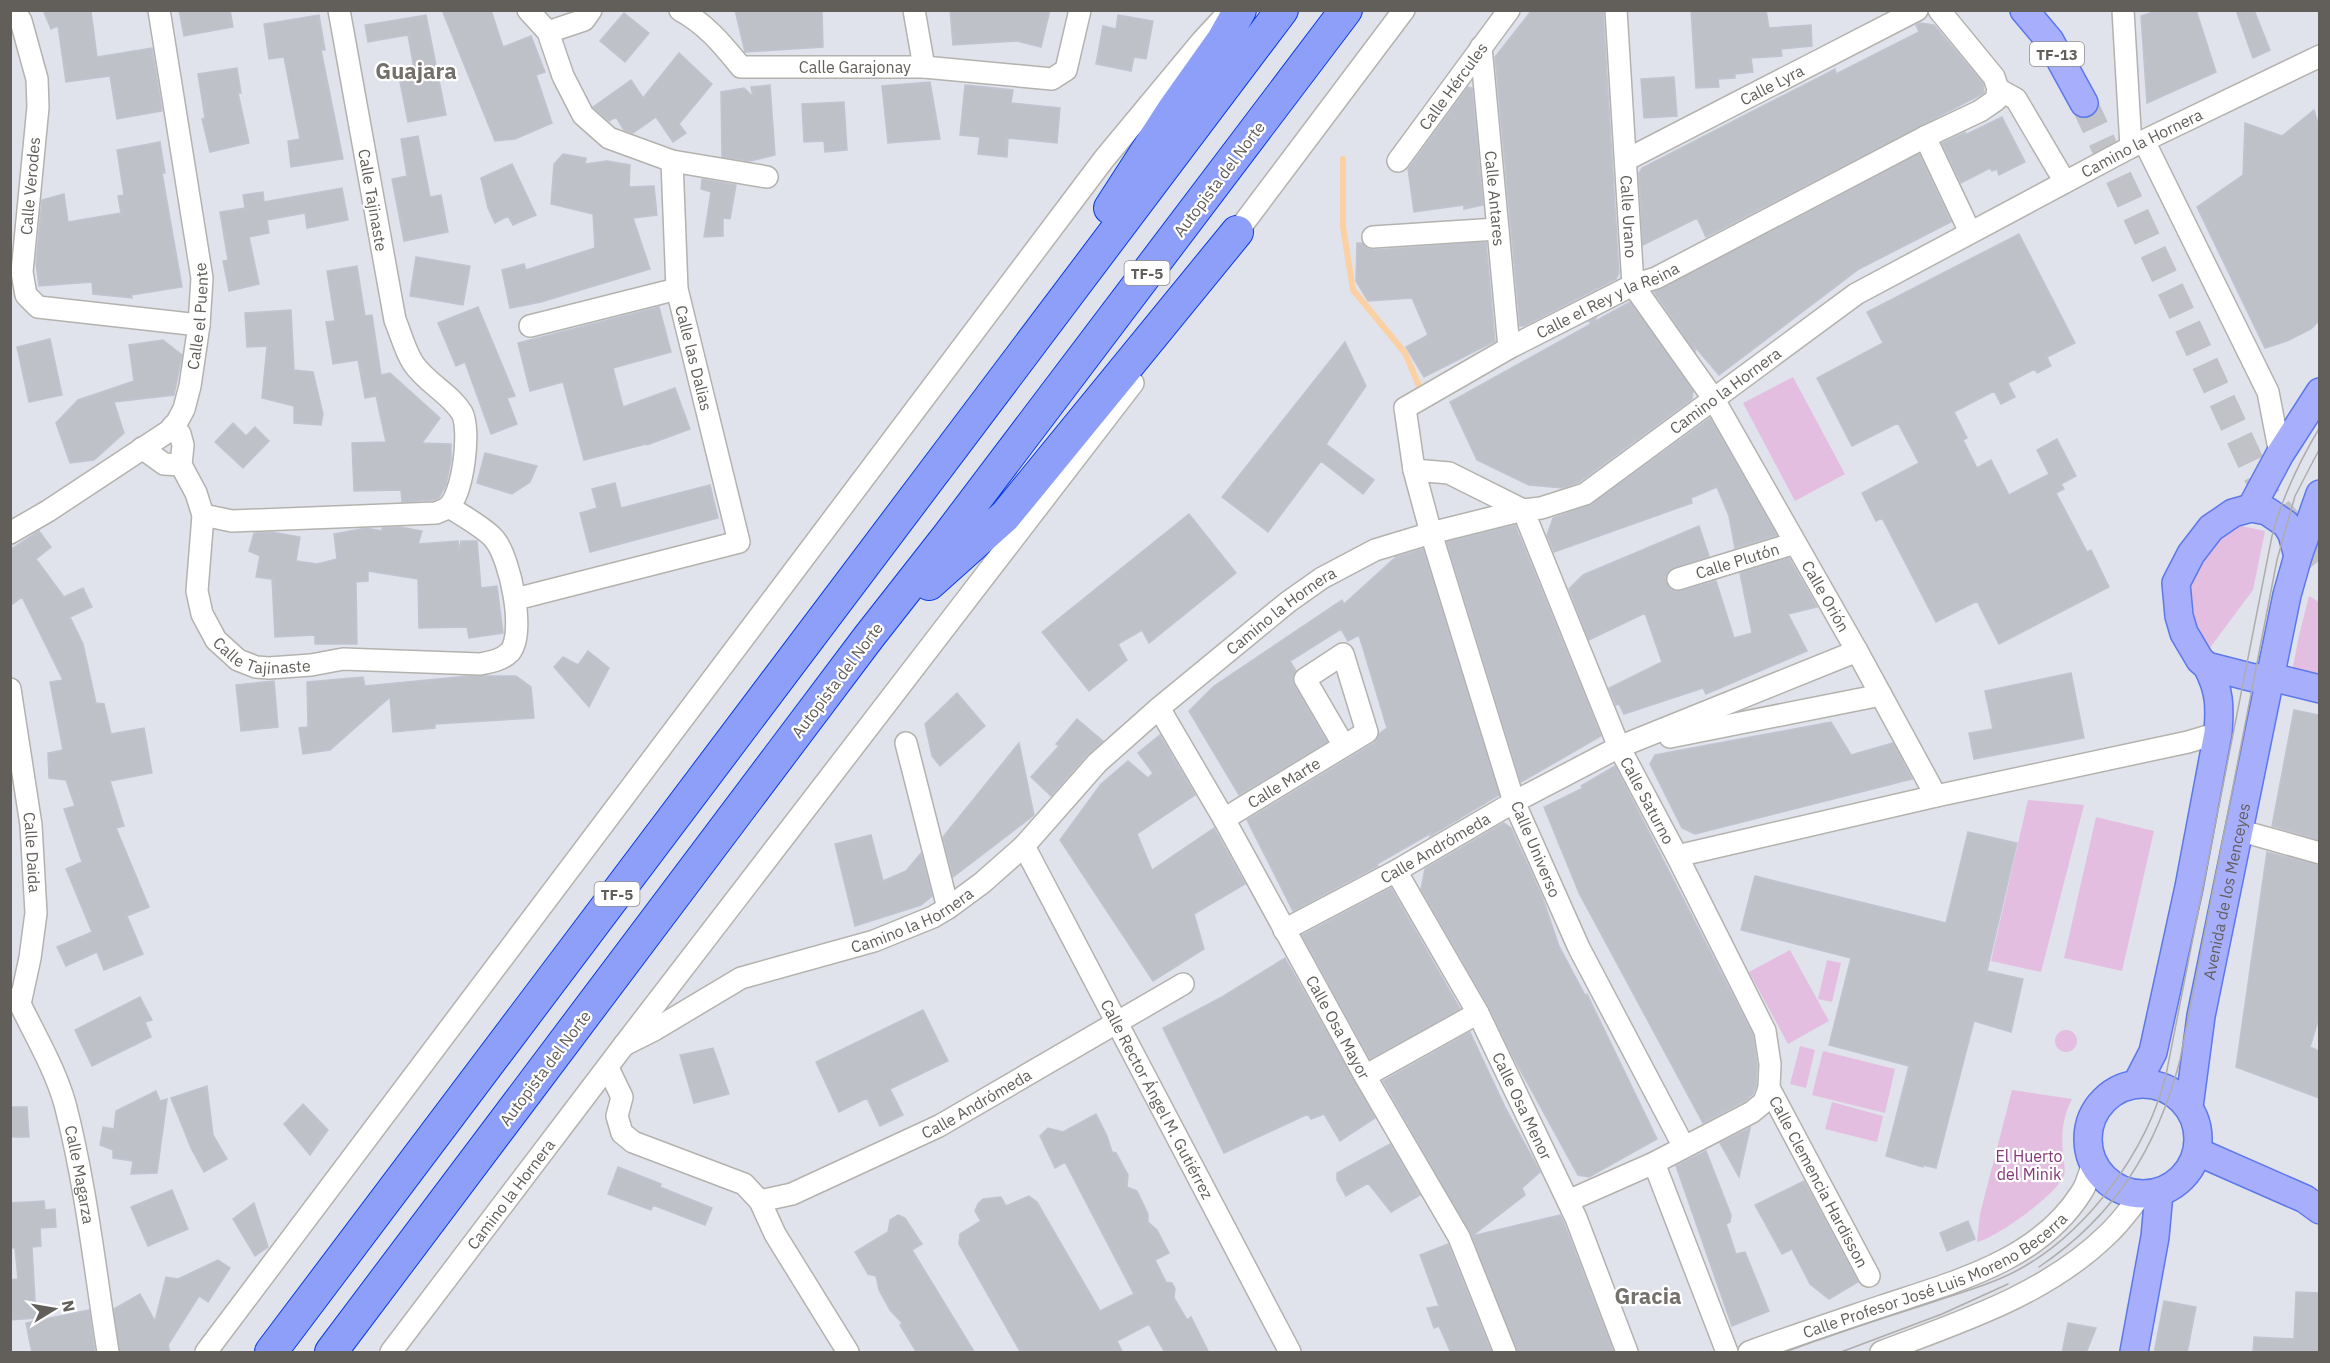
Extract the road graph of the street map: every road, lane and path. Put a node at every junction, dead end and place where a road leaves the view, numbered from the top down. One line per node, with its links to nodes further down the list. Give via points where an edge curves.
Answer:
1 (15, 10): 39 (street, Calle Verodes, via 37,79 38,107 22,272 26,295 38,307)
2 (159, 10): 39 (street, Calle el Puente, via 202,278)
3 (339, 10): 51 (street, Calle Tajinaste, via 395,320 412,363 450,398 466,424 467,441 457,494)
4 (528, 10): 20 (street)
5 (591, 10): 20 (street, via 584,20)
6 (680, 10): 23 (street, Calle Garajonay, via 716,35 741,67)
7 (914, 10): 23 (street)
8 (1080, 10): 23 (street, Calle Garajonay, via 1066,70 1052,79)
9 (1231, 10): 103 (street, via 1097,169)
10 (1240, 10): 45 (highway)
11 (1282, 10): 45 (highway, TF-5)
12 (1346, 10): 61 (highway, Autopista del Norte / TF-5)
13 (1404, 10): 34 (street)
14 (1509, 10): 21 (street, Calle Hércules)
15 (1616, 10): 28 (street, Calle Urano)
16 (1917, 10): 28 (street, Calle Lyra)
17 (1939, 10): 24 (street, via 1994,77)
18 (2024, 10): 25 (main road, TF-13, via 2050,41)
19 (2123, 10): 27 (street)
20 (548, 32): 29 (street, via 563,76 583,115 609,138)
21 (1481, 47): 30 (street, Calle Hércules); 33 (street, Calle Antares)
22 (2319, 56): 27 (street, Camino la Hornera)
23 (924, 67)
24 (1998, 89): 26 (street, Calle el Rey y la Reina, via 1996,100 1980,111); 32 (street, via 2016,99)
25 (2084, 103)
26 (1925, 137): 35 (street); 37 (street, Calle el Rey y la Reina, via 1656,278)
27 (2137, 144): 32 (street, Camino la Hornera); 47 (street, via 2268,392)
28 (1626, 160): 37 (street, Calle Urano)
29 (672, 161): 31 (street); 38 (street, Calle las Dalias)
30 (1398, 161)
31 (767, 177)
32 (2065, 182): 35 (street, Camino la Hornera)
33 (1497, 230): 36 (street); 41 (street, Calle Antares)
34 (1237, 232): 61 (highway, via 1005,516); 87 (street, via 1210,283)
35 (1970, 232): 43 (street, Camino la Hornera, via 1856,294)
36 (1373, 237)
37 (1633, 285): 41 (street, Calle el Rey y la Reina); 43 (street)
38 (676, 289): 40 (street); 60 (street, Calle las Dalias, via 739,542)
39 (199, 326): 44 (street, Calle el Puente, via 190,386 184,409)
40 (530, 326)
41 (1509, 348): 49 (street, Calle el Rey y la Reina, via 1405,408)
42 (2319, 392): 47 (main road)
43 (1713, 398): 53 (street, Camino la Hornera, via 1586,494); 57 (street, Calle Orión)
44 (173, 426): 46 (street, Calle el Puente); 48 (street, via 183,445)
45 (963, 436): 104 (highway, TF-5)
46 (142, 448): 48 (street, via 164,464); 55 (street, Calle el Puente)
47 (2280, 454): 52 (main road)
48 (181, 465): 54 (street)
49 (1413, 470): 53 (street, via 1449,473); 56 (street, Calle el Rey y la Reina)
50 (2318, 506): 58 (main road)
51 (449, 507): 54 (street, via 436,513 232,521); 60 (street, Calle Tajinaste, via 495,539)
52 (2251, 508): 58 (main road, via 2267,511 2286,524); 63 (main road, via 2233,513 2211,528 2176,583 2184,633)
53 (1523, 510): 56 (street, Camino la Hornera); 72 (street, Calle Saturno)
54 (203, 515): 60 (street, Calle Tajinaste, via 197,591 202,614 216,640 238,660 256,667 311,665 343,659 480,664 500,659 510,652 516,639)
55 (10, 533)
56 (1431, 533): 68 (street, Camino la Hornera, via 1375,550 1322,578); 74 (street, Calle Universo)
57 (1795, 543): 59 (street, Calle Plutón); 62 (street, Calle Orión)
58 (2298, 556): 64 (main road)
59 (1678, 579)
60 (516, 599)
61 (868, 638): 105 (highway, Autopista del Norte / TF-5)
62 (1857, 651): 67 (street, Calle Orión); 72 (street, Calle Andrómeda)
63 (2207, 666): 64 (main road, via 2254,678); 69 (main road, via 2217,685)
64 (2271, 677): 65 (main road); 76 (main road, Avenida de los Menceyes)
65 (2319, 689)
66 (10, 690): 84 (street, Calle Daida, via 31,825 36,913 30,958)
67 (1881, 694): 72 (street, Calle Andrómeda); 73 (street, Calle Orión)
68 (1159, 708): 75 (street, Calle Osa Mayor); 77 (street, Camino la Hornera, via 1097,764)
69 (2218, 733): 73 (street); 90 (main road, via 2153,1052)
70 (906, 743): 81 (street)
71 (1344, 746): 75 (street, Calle Marte)
72 (1619, 747): 74 (street, Calle Andrómeda); 79 (street, Calle Saturno)
73 (1936, 796): 79 (street)
74 (1514, 802): 80 (street, Calle Andrómeda); 93 (street, Calle Universo, via 1579,948)
75 (1224, 819): 82 (street, Calle Osa Mayor)
76 (2238, 830): 78 (street); 92 (main road, Avenida de los Menceyes, via 2202,1016)
77 (1024, 846): 81 (street, Camino la Hornera); 86 (street, Calle Rector Ángel M. Gutiérrez)
78 (2319, 854)
79 (1677, 856): 91 (street, Calle Saturno, via 1765,1031)
80 (1396, 871): 82 (street, Calle Andrómeda); 85 (street, Calle Osa Menor)
81 (948, 908): 87 (street, Camino la Hornera, via 874,940 741,978)
82 (1284, 930): 89 (street, Calle Osa Mayor)
83 (1183, 984): 86 (street, Calle Andrómeda)
84 (15, 1001): 102 (street, Calle Magarza, via 53,1071 64,1103 77,1159)
85 (1478, 1013): 89 (street); 99 (street, Calle Osa Menor)
86 (1115, 1023): 98 (street, Calle Andrómeda, via 939,1126 792,1194); 108 (street, Calle Rector Ángel M. Gutiérrez)
87 (624, 1045): 88 (street, Camino la Hornera)
88 (608, 1068): 98 (street, via 622,1097 617,1116 622,1133 633,1142 744,1184); 106 (street, Camino la Hornera)
89 (1365, 1076): 109 (street, Calle Osa Mayor, via 1459,1237)
90 (2137, 1083): 92 (main road, via 2172,1090); 96 (main road, via 2113,1092 2098,1106 2089,1125 2088,1150)
91 (1769, 1088): 93 (street, via 1764,1102 1752,1112); 101 (street, Calle Clemencia Hardisson)
92 (2189, 1107): 94 (main road, via 2196,1122)
93 (1683, 1147): 95 (street)
94 (2198, 1152): 97 (main road, via 2177,1185); 100 (main road, via 2305,1199)
95 (1654, 1162): 99 (street); 111 (street)
96 (2093, 1164): 97 (main road, via 2120,1191); 112 (street, Calle Profesor José Luis Moreno Becerra, via 2083,1192 2070,1209 2039,1239 2000,1263)
97 (2150, 1194): 113 (street, via 2078,1260 2041,1285); 114 (main road, via 2155,1237)
98 (760, 1201): 107 (street, via 775,1234)
99 (1568, 1201): 110 (street, Calle Osa Menor)
100 (2319, 1210)
101 (1869, 1276)
102 (108, 1353)
103 (206, 1353)
104 (272, 1353)
105 (331, 1353)
106 (391, 1353)
107 (848, 1353)
108 (1290, 1353)
109 (1505, 1353)
110 (1627, 1353)
111 (1727, 1353)
112 (1749, 1353)
113 (1881, 1353)
114 (2134, 1353)

